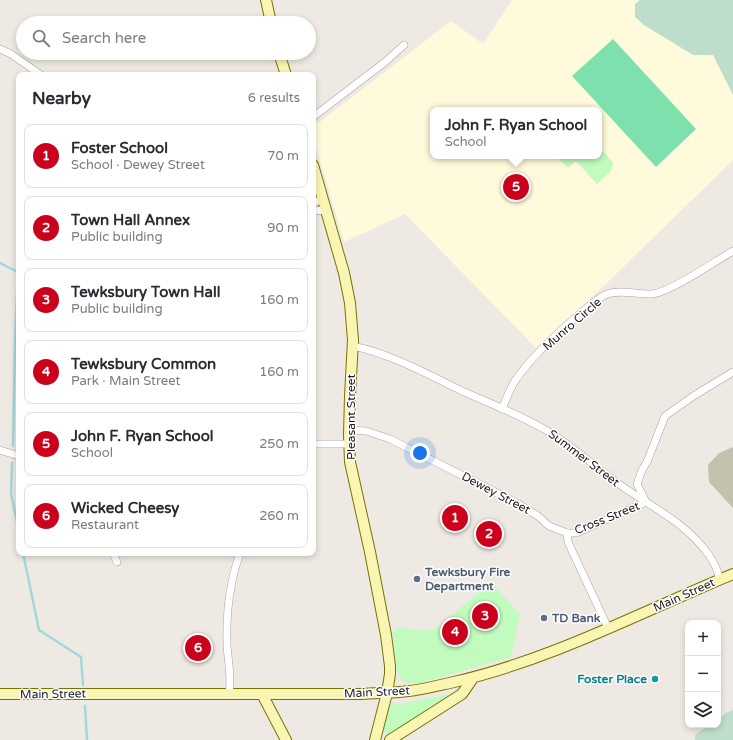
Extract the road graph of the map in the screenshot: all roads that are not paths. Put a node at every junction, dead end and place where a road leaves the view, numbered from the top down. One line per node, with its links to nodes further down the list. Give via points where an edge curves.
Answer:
1 (266, 0): 2 (main road)
2 (269, 16)
3 (404, 46): 10 (street)
4 (0, 49): 5 (street)
5 (16, 58)
6 (20, 60): 8 (street)
7 (281, 60): 9 (main road)
8 (37, 72)
9 (285, 72)
10 (316, 115)
11 (316, 175): 13 (main road, Pleasant Street)
12 (316, 203): 13 (street)
13 (325, 205): 14 (street); 16 (main road, Pleasant Street, via 344,273 353,326)
14 (316, 210)
15 (733, 251): 18 (street, Munro Circle, via 660,292 607,294 558,334 524,370 514,382)
16 (353, 346): 18 (street, Summer Street, via 384,355); 19 (main road, Pleasant Street)
17 (733, 372): 24 (street, via 665,416 637,484)
18 (502, 409): 24 (street, Summer Street, via 524,418 568,444 611,479)
19 (349, 430): 21 (main road, Pleasant Street); 25 (street, Dewey Street, via 366,431 390,439 517,503 550,526)
20 (316, 444): 21 (street)
21 (349, 444): 33 (main road, Pleasant Street, via 352,472 387,643 390,674)
22 (0, 450): 23 (street)
23 (16, 455)
24 (646, 502): 25 (street, Cross Street, via 576,533); 30 (street, Summer Street, via 691,533 716,566)
25 (567, 533): 31 (street, via 568,542)
26 (114, 556): 28 (street)
27 (239, 556): 35 (street, via 233,578 228,623 227,646 231,684)
28 (117, 562)
29 (733, 574): 30 (main road, Main Street)
30 (718, 580): 31 (main road, Main Street)
31 (608, 628): 32 (main road, Main Street, via 564,647)
32 (473, 678): 33 (main road, Main Street); 37 (main road, via 462,694)
33 (387, 693): 36 (main road, Main Street); 39 (main road, Pleasant Street)
34 (0, 694): 35 (main road, Main Street)
35 (229, 694): 36 (main road, Main Street)
36 (262, 694): 38 (main road)
37 (393, 738)
38 (286, 740)
39 (375, 740)

